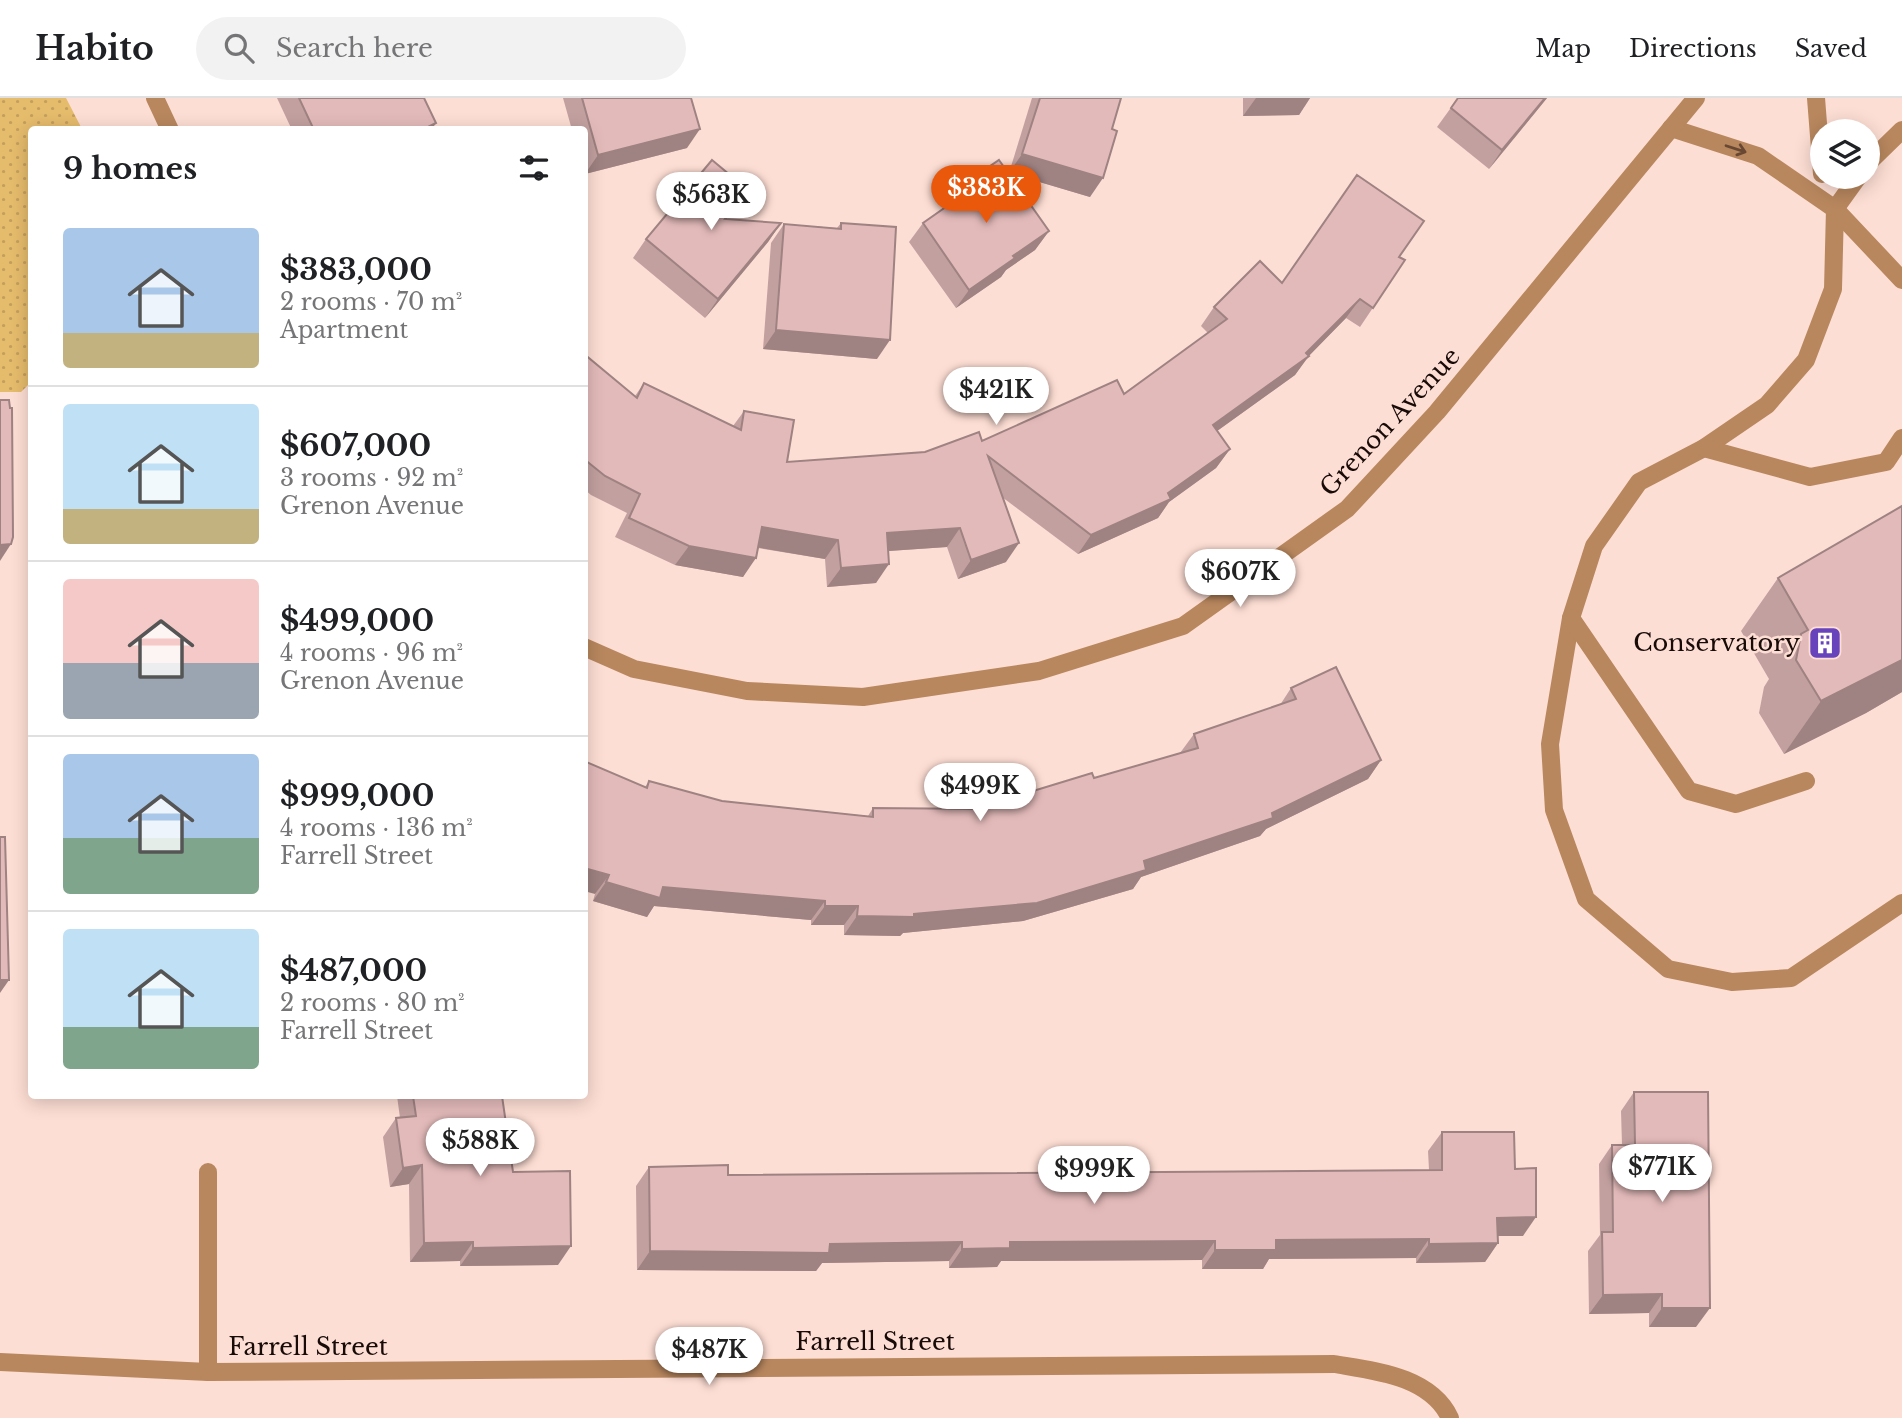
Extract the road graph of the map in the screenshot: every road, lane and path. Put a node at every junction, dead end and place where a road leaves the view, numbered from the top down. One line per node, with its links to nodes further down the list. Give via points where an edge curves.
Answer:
1 (155, 98): 5 (street)
2 (1696, 98): 6 (street, Grenon Avenue)
3 (1816, 98): 4 (street)
4 (1818, 119)
5 (168, 126)
6 (1671, 128): 11 (street, one-way to 11, via 1758,156); 16 (street, Grenon Avenue, via 1437,412 1347,509 1183,626 1039,671 863,697 747,691 634,669)
7 (1902, 130): 8 (street)
8 (1880, 151)
9 (1827, 189): 11 (street)
10 (1849, 189): 11 (street)
11 (1835, 209): 12 (street); 14 (street, via 1833,289 1806,360 1767,405)
12 (1902, 280)
13 (1902, 438): 14 (street, via 1886,462 1810,477)
14 (1704, 448): 15 (street, via 1639,482 1594,546)
15 (1571, 618): 17 (street, via 1689,791 1736,804); 18 (street, via 1550,744 1554,810 1586,900 1668,969 1732,982 1791,978)
16 (588, 649)
17 (1806, 781)
18 (1902, 903)
19 (208, 1172): 21 (street, Farrell Street)
20 (0, 1362): 21 (street)
21 (208, 1372): 22 (street, Farrell Street, via 1334,1364 1391,1373 1441,1400)
22 (1450, 1418)

